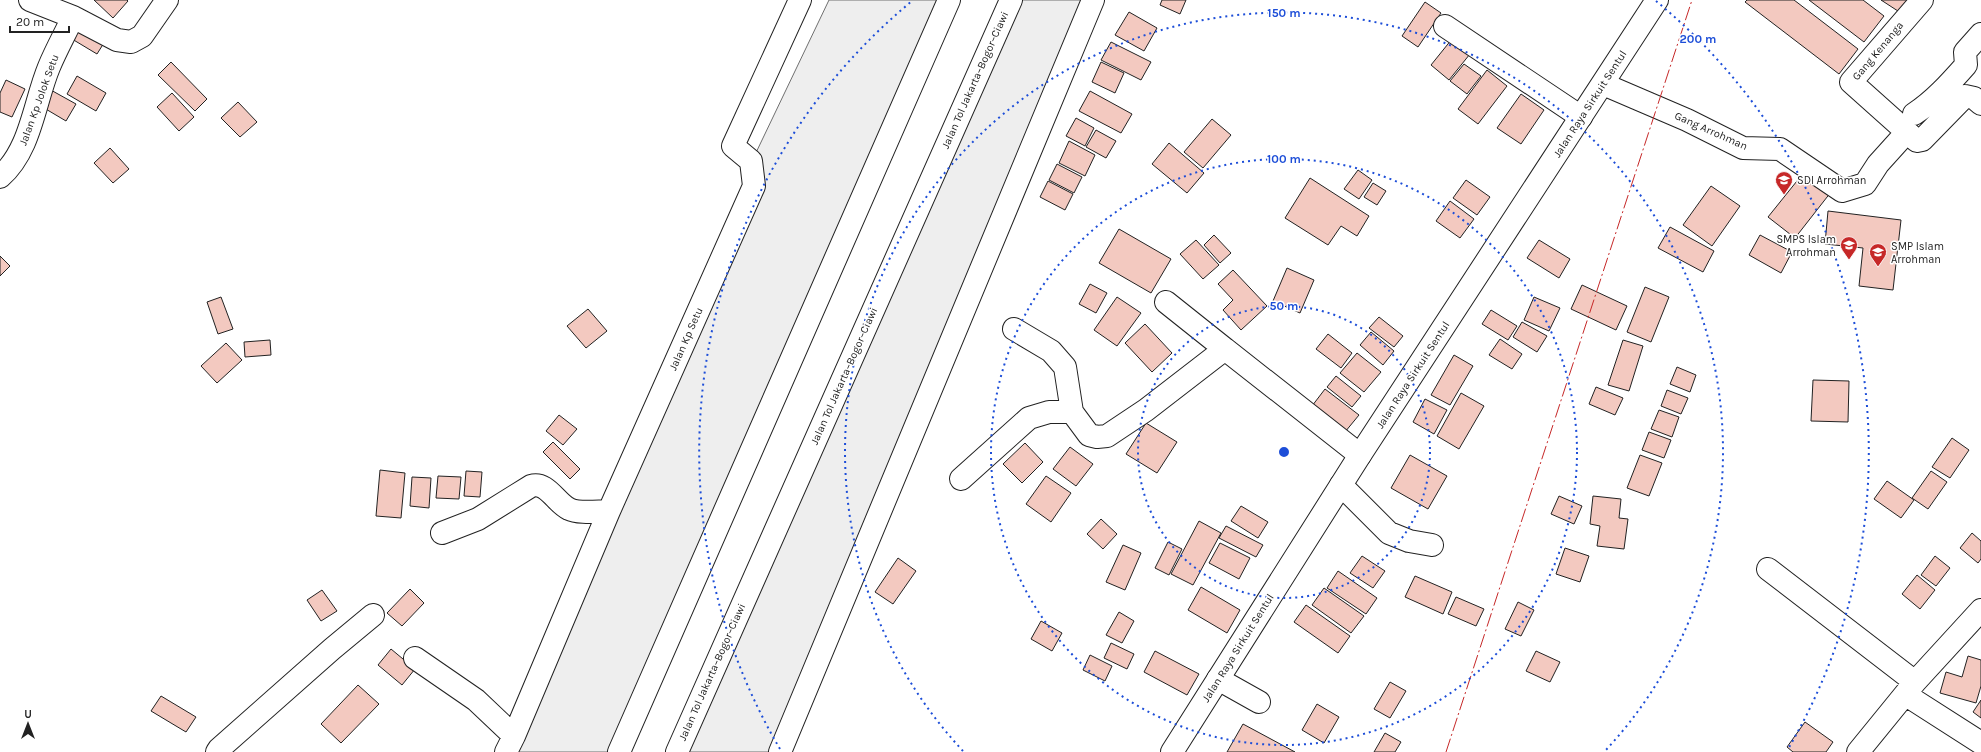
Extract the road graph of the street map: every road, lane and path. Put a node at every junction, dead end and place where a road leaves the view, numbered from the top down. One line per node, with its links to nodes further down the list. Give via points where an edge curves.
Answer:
1 (30, 0): 9 (main road)
2 (167, 0): 9 (main road, via 142,36 131,42 117,40)
3 (800, 0): 24 (main road, Jalan Kp Setu, via 733,146 751,161 754,186)
4 (949, 0): 37 (main road)
5 (1011, 0): 38 (main road, Jalan Tol Jakarta–Bogor–Ciawi)
6 (1093, 0): 39 (main road)
7 (1657, 0): 12 (main road, Jalan Raya Sirkuit Sentul)
8 (1922, 0): 15 (main road, Gang Kenanga, via 1851,82)
9 (74, 17): 16 (main road, Jalan Kp Jolok Setu, via 49,67 20,153)
10 (1445, 26): 14 (main road)
11 (1981, 34): 15 (main road, via 1965,52 1966,65)
12 (1603, 84): 14 (main road, Jalan Raya Sirkuit Sentul); 15 (main road, Gang Arrohman, via 1687,120 1743,148 1780,149 1842,191 1865,184)
13 (1981, 104): 15 (main road, via 1974,98 1965,96 1919,141)
14 (1582, 117): 21 (main road, Jalan Raya Sirkuit Sentul)
15 (1910, 123)
16 (0, 177)
17 (1166, 302): 19 (main road)
18 (1014, 329): 20 (main road, via 1051,351 1065,368)
19 (1225, 349): 20 (main road, via 1146,410 1107,436 1088,435); 21 (main road)
20 (1072, 412): 22 (main road, via 1049,412 1029,418)
21 (1360, 455): 23 (main road, Jalan Raya Sirkuit Sentul)
22 (961, 479)
23 (1341, 485): 26 (main road, via 1389,533 1409,541); 31 (main road, Jalan Raya Sirkuit Sentul)
24 (610, 510): 25 (main road, via 569,509 542,486 536,484 478,519); 35 (main road)
25 (442, 533)
26 (1432, 545)
27 (1768, 569): 32 (main road)
28 (1980, 612): 32 (main road)
29 (373, 615): 36 (main road)
30 (415, 658): 35 (main road, via 476,700)
31 (1218, 679): 33 (main road); 40 (main road, Jalan Raya Sirkuit Sentul)
32 (1910, 689): 34 (main road); 41 (main road)
33 (1259, 702)
34 (1981, 743)
35 (510, 744)
36 (217, 752)
37 (619, 752)
38 (677, 752)
39 (780, 752)
40 (1172, 752)
41 (1858, 752)

